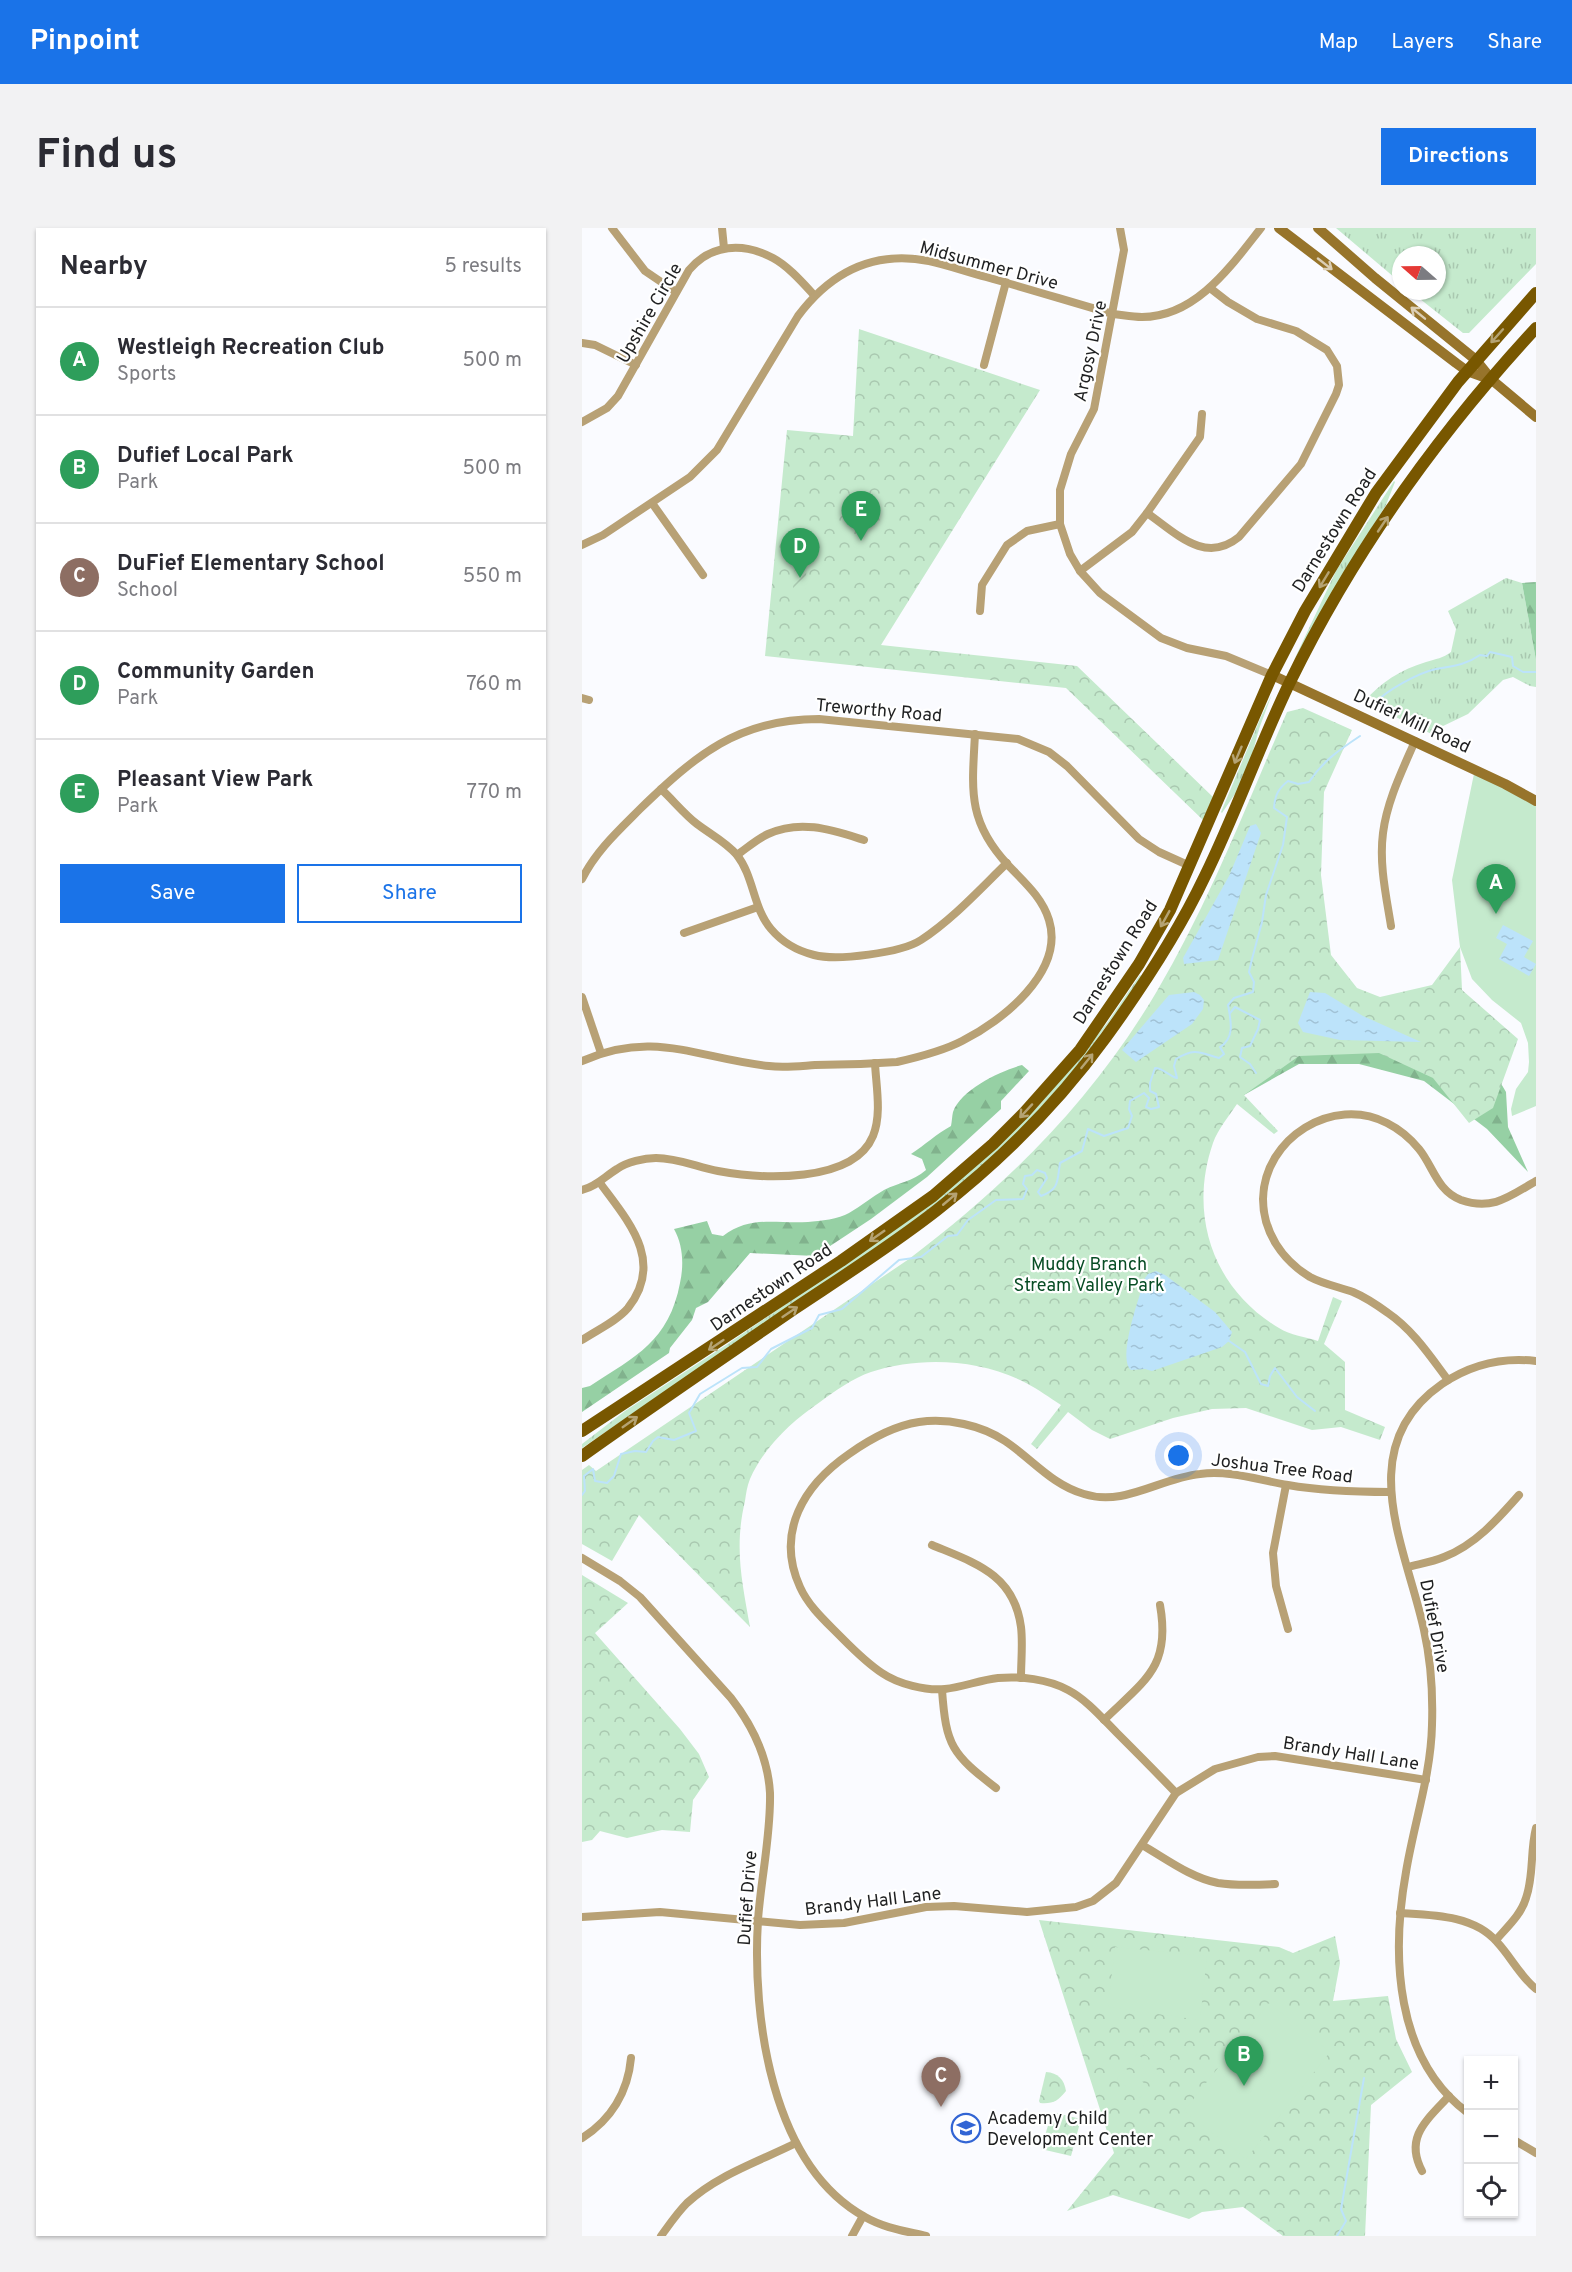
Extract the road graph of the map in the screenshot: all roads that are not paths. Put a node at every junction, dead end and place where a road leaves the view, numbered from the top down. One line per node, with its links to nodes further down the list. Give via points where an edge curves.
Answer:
1 (612, 228): 10 (street, via 645,271)
2 (722, 228): 7 (street)
3 (1120, 228): 13 (street, Argosy Drive, via 1124,250)
4 (1261, 228): 9 (street, Midsummer Drive)
5 (1278, 228): 19 (main road, one-way to 19)
6 (1317, 228): 16 (main road, one-way to 6)
7 (724, 248): 10 (street, Upshire Circle, via 696,262); 12 (street, via 745,248 774,258)
8 (1006, 282): 12 (street, Midsummer Drive, via 928,261 893,259 850,270); 13 (street, Midsummer Drive); 18 (street)
9 (1210, 288): 13 (street, Midsummer Drive, via 1190,303 1163,313 1143,317); 25 (street, via 1257,319 1296,331 1327,350 1337,366 1339,385 1301,464 1231,544 1215,549 1194,545)
10 (676, 292): 17 (street, Upshire Circle)
11 (1536, 292): 16 (main road, Darnestown Road, one-way to 16)
12 (814, 295): 24 (street, Midsummer Drive, via 717,450 690,477)
13 (1113, 314): 26 (street, Argosy Drive, via 1094,409 1063,475)
14 (1536, 328): 20 (main road, Darnestown Road)
15 (582, 343): 17 (street, via 595,345)
16 (1476, 360): 19 (main road, Darnestown Road); 20 (main road)
17 (636, 365): 23 (street, Upshire Circle, via 607,408)
18 (984, 365)
19 (1467, 371): 20 (main road); 31 (main road, Darnestown Road, one-way to 31, via 1376,493 1305,611)
20 (1492, 380): 22 (main road); 32 (main road, Darnestown Road, one-way to 20, via 1371,542 1434,451)
21 (1202, 414): 25 (street, via 1200,437)
22 (1536, 417)
23 (582, 422)
24 (652, 503): 27 (street, Midsummer Drive); 29 (street)
25 (1147, 513): 28 (street, via 1132,532)
26 (1060, 524): 28 (street, Argosy Drive); 30 (street, via 1027,531 1007,545 982,585)
27 (582, 545)
28 (1080, 571): 31 (street, Argosy Drive, via 1100,593 1161,638 1226,656)
29 (703, 574)
30 (980, 611)
31 (1272, 675): 32 (main road, Dufief Mill Road); 40 (main road, Darnestown Road, one-way to 40)
32 (1290, 683): 34 (main road, Dufief Mill Road); 56 (main road, Darnestown Road, one-way to 32, via 937,1210 995,1161 1054,1100 1104,1040 1167,947 1206,875)
33 (975, 734): 35 (street, Treworthy Road, via 819,719 762,725 731,736 704,752); 39 (street, via 975,808 986,837); 40 (street, Treworthy Road, via 1018,739 1049,752 1139,839)
34 (1415, 741): 36 (main road, Dufief Mill Road); 43 (street, via 1398,780 1383,834 1382,869)
35 (661, 789): 38 (street); 41 (street, Treworthy Road, via 605,843)
36 (1536, 801)
37 (864, 840): 38 (street, via 822,827 794,826 766,835)
38 (737, 855): 42 (street, via 753,885)
39 (1007, 863): 42 (street, via 922,939 885,952 815,955 789,945 775,933); 48 (street, via 1041,901 1049,920 1049,951 1037,981 997,1020 962,1042 917,1058)
40 (1190, 866): 55 (main road, Darnestown Road, one-way to 55, via 1154,939 1107,1013 1052,1083 993,1144 933,1196 841,1262)
41 (582, 878)
42 (758, 907): 44 (street)
43 (1391, 926)
44 (684, 933)
45 (582, 997): 46 (street)
46 (601, 1053): 47 (street); 48 (street, via 660,1046 773,1067)
47 (582, 1061)
48 (875, 1063): 50 (street, via 878,1110 873,1134 866,1148 848,1164 826,1171 748,1176 653,1158 617,1169)
49 (1536, 1181): 54 (street, via 1502,1202 1483,1205 1458,1199 1440,1185 1420,1150 1403,1133 1367,1115 1346,1114 1315,1121 1294,1134 1275,1157 1263,1198 1265,1219 1288,1261 1311,1278 1356,1293 1389,1313 1411,1332)
50 (600, 1183): 51 (street); 52 (street, via 633,1228 644,1264 639,1288 628,1307)
51 (582, 1190)
52 (582, 1340)
53 (1536, 1361): 54 (street, Dufief Drive, via 1503,1360 1477,1365)
54 (1448, 1380): 58 (street, Dufief Drive, via 1419,1404 1401,1433 1390,1472)
55 (582, 1431)
56 (582, 1456)
57 (1286, 1485): 58 (street, Joshua Tree Road, via 1329,1492); 64 (street, via 1273,1554 1276,1587); 66 (street, Joshua Tree Road, via 1221,1472 1174,1478 1122,1496 1102,1498 1066,1488 1005,1441 968,1425 917,1422 867,1441 815,1481 801,1502 791,1546 794,1568 813,1608 867,1662 895,1680)
58 (1390, 1492): 62 (street, Dufief Drive)
59 (1519, 1495): 62 (street, via 1468,1545)
60 (932, 1545): 65 (street, via 994,1574 1009,1592 1022,1629)
61 (582, 1558): 76 (street, Dufief Drive, via 640,1597 731,1698 756,1737 770,1793)
62 (1407, 1567): 68 (street, Dufief Drive, via 1431,1675 1432,1726)
63 (1160, 1605): 67 (street, via 1164,1625 1160,1655 1143,1682)
64 (1288, 1629)
65 (1021, 1678): 66 (street, Joshua Tree Road, via 998,1678); 67 (street, Joshua Tree Road, via 1067,1689)
66 (942, 1690): 69 (street, via 949,1739 967,1765)
67 (1104, 1720): 70 (street, Joshua Tree Road)
68 (1426, 1780): 70 (street, Brandy Hall Lane, via 1275,1756 1215,1769); 74 (street, Dufief Drive)
69 (996, 1788)
70 (1176, 1793): 72 (street, Brandy Hall Lane)
71 (1536, 1828): 77 (street, via 1526,1899 1517,1917)
72 (1142, 1845): 73 (street, via 1217,1883); 76 (street, Brandy Hall Lane, via 1116,1883 1093,1901 1076,1907 1027,1912 926,1906 824,1925)
73 (1275, 1884)
74 (1400, 1913): 77 (street, via 1460,1920); 80 (street, Dufief Drive, via 1400,1967 1409,2026 1424,2065)
75 (582, 1917): 76 (street, Brandy Hall Lane, via 660,1912)
76 (758, 1920): 84 (street, Dufief Drive, via 757,1977 764,2041 784,2116)
77 (1496, 1940): 78 (street)
78 (1536, 1989)
79 (631, 2058): 82 (street, via 619,2101 607,2118)
80 (1449, 2096): 81 (street, Dufief Drive); 86 (street, via 1416,2137 1414,2148)
81 (1464, 2110)
82 (582, 2138)
83 (1518, 2142): 85 (street)
84 (796, 2143): 87 (street, Dufief Drive, via 823,2184); 88 (street, via 699,2193)
85 (1536, 2153)
86 (1422, 2171)
87 (863, 2216): 89 (street); 90 (street, Dufief Drive)
88 (661, 2236)
89 (852, 2236)
90 (926, 2236)

